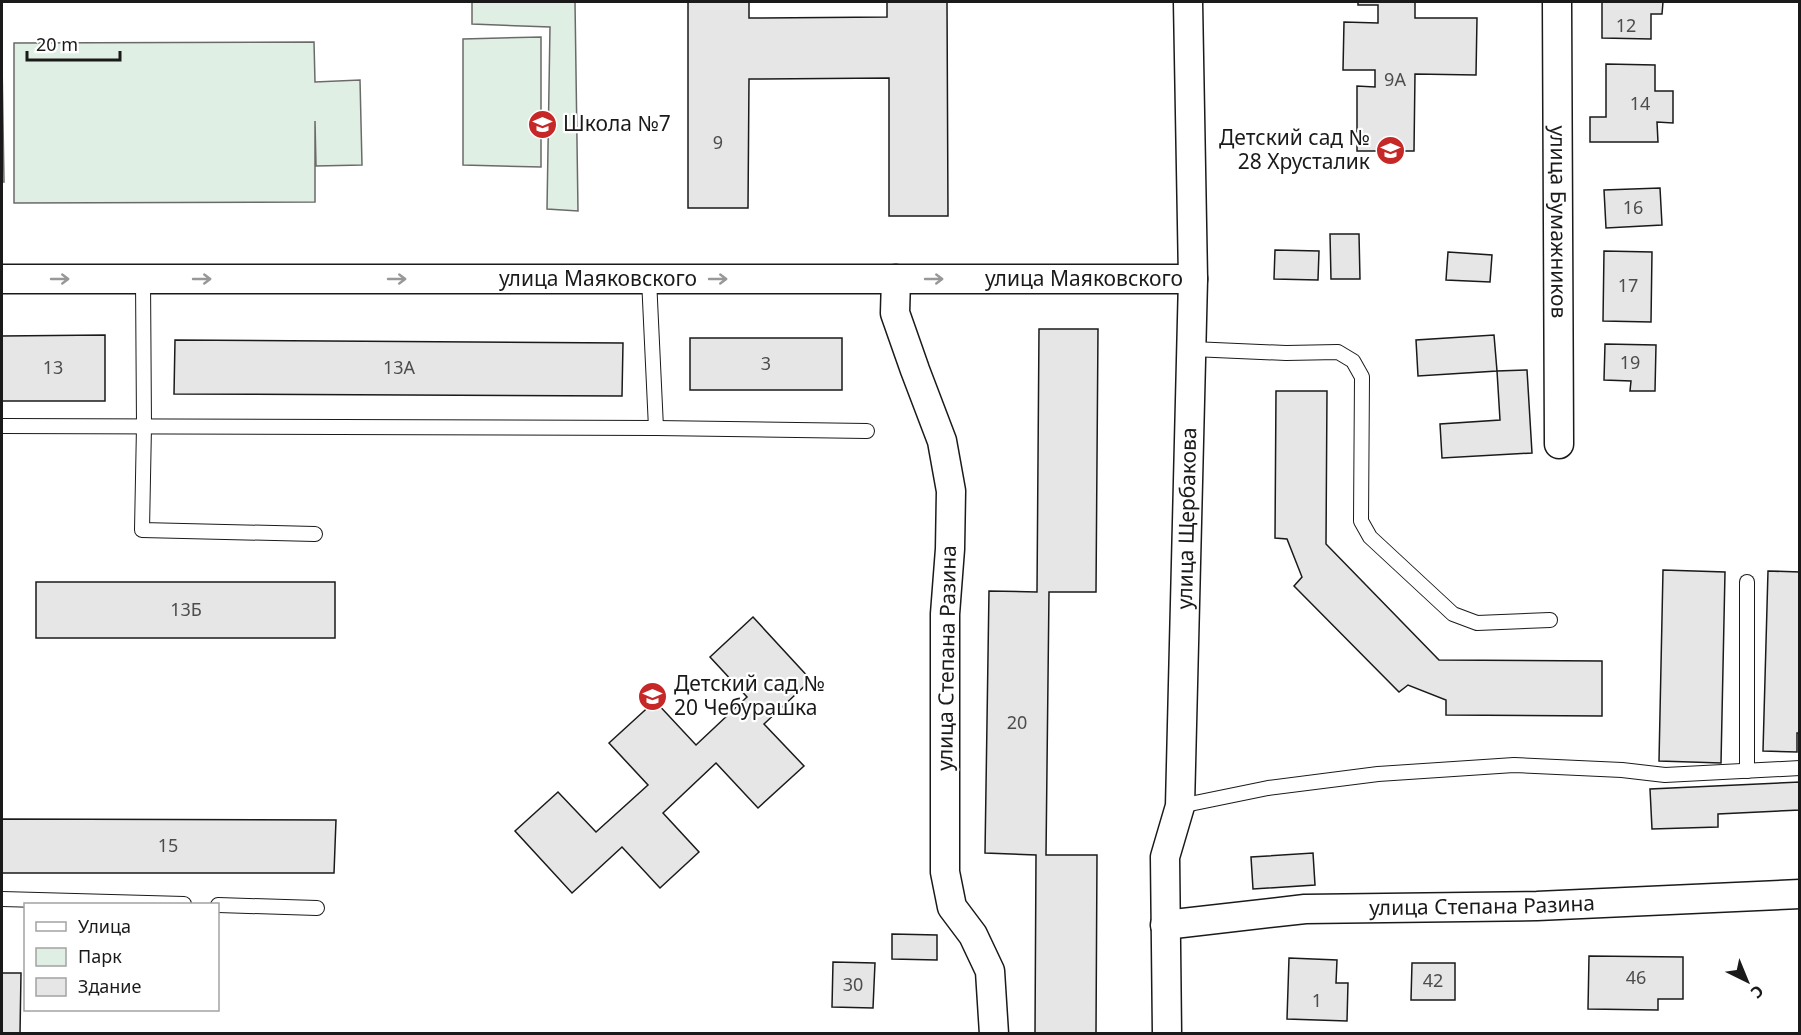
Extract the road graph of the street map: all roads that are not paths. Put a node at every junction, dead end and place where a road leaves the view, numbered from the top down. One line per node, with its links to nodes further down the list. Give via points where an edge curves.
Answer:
1 (1188, 2): 7 (street, улица Щербакова)
2 (1557, 2): 13 (street, улица Бумажников)
3 (2, 279): 4 (street, улица Маяковского, one-way to 4)
4 (143, 279): 5 (street, улица Маяковского, one-way to 5); 10 (lane)
5 (649, 279): 6 (street, улица Маяковского, one-way to 6); 11 (lane)
6 (896, 279): 7 (street, улица Маяковского, one-way to 7); 26 (street, улица Степана Разина, via 895,313 942,441 951,491 945,614 945,872 952,907 973,936 990,971)
7 (1193, 279): 8 (street, улица Щербакова)
8 (1192, 350): 16 (lane, via 1338,352 1353,361 1362,377 1361,521 1370,537 1453,614 1477,623); 19 (street, улица Щербакова)
9 (2, 426): 10 (lane)
10 (144, 426): 11 (lane); 14 (lane, via 142,530)
11 (656, 428): 12 (lane)
12 (867, 431)
13 (1559, 444)
14 (315, 534)
15 (1747, 582): 18 (lane)
16 (1550, 620)
17 (1800, 768): 18 (lane)
18 (1747, 771): 19 (lane, via 1665,775 1514,765 1401,772 1268,788)
19 (1180, 806): 25 (street, улица Щербакова, via 1165,857)
20 (1800, 894): 25 (street, улица Степана Разина, via 1537,906 1305,909)
21 (2, 899): 22 (lane)
22 (148, 903)
23 (219, 905): 24 (lane)
24 (317, 908)
25 (1165, 925): 27 (street, улица Щербакова)
26 (994, 1034)
27 (1167, 1034)

